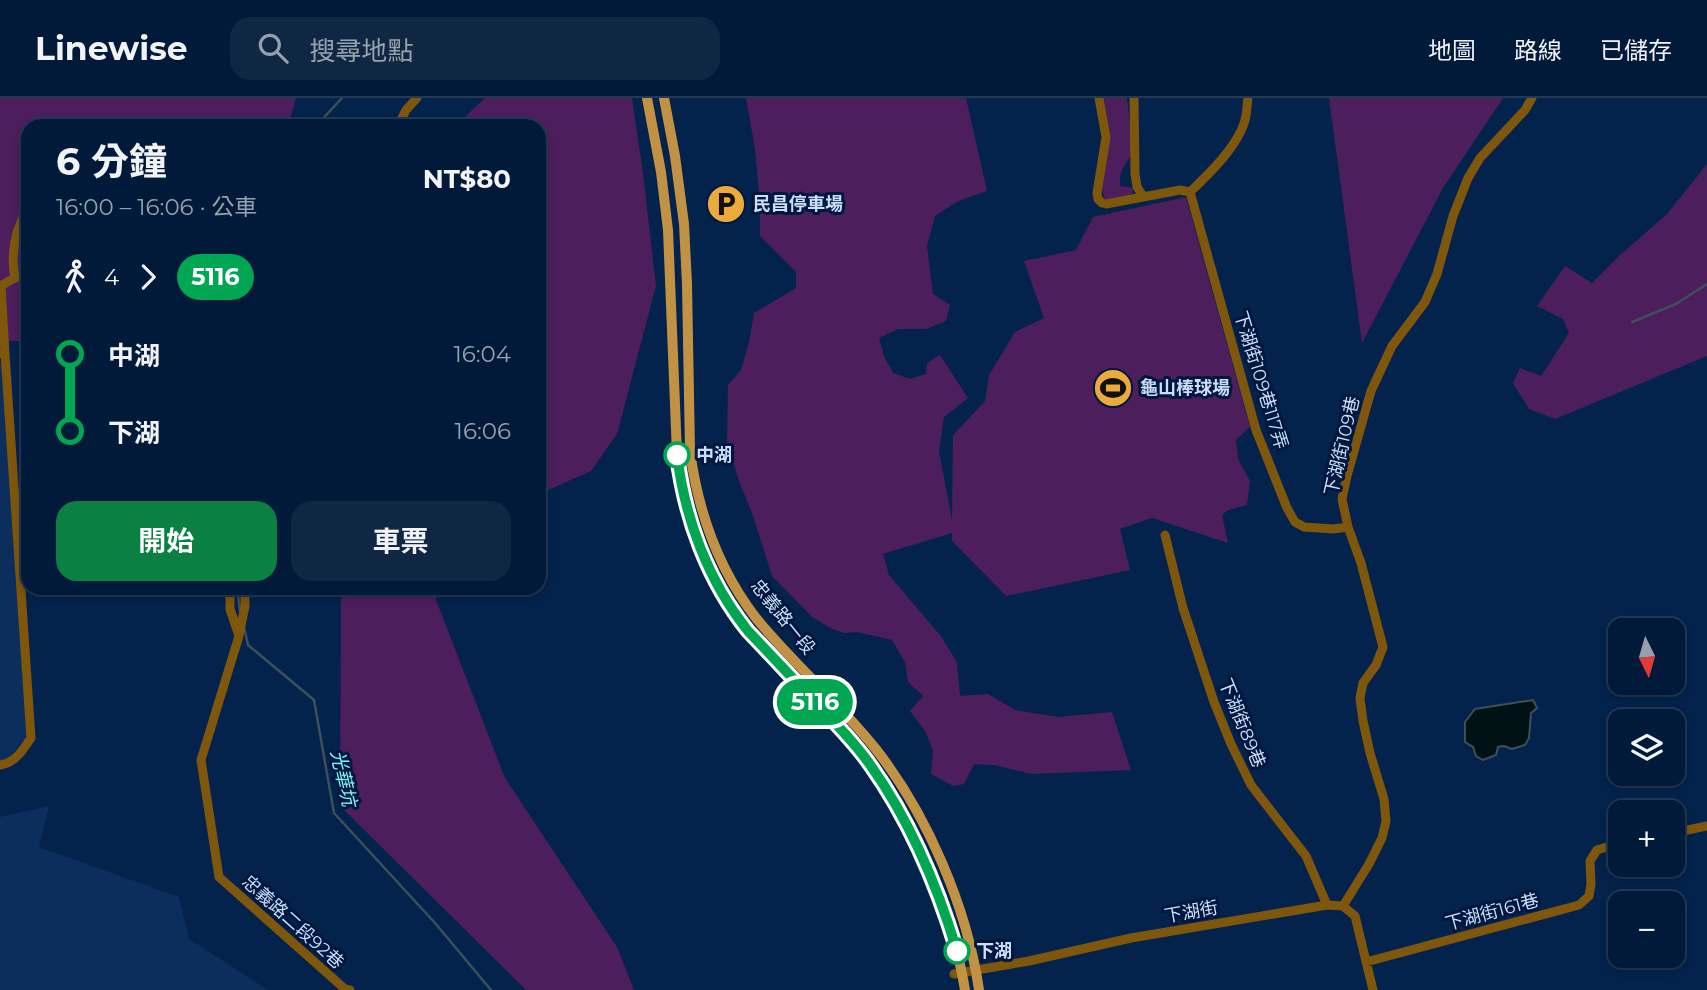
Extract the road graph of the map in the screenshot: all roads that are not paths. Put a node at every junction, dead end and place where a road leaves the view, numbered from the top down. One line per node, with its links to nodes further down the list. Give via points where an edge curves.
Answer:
1 (417, 98): 8 (street)
2 (647, 98): 15 (main road, 忠義路一段, via 665,195)
3 (664, 98): 14 (main road, 忠義路一段)
4 (1099, 98): 10 (street, via 1107,137 1098,199 1106,204)
5 (1135, 98): 10 (street, via 1135,174)
6 (1248, 98): 9 (street, via 1244,123 1228,151)
7 (1532, 98): 17 (street, 下湖街109巷, via 1468,178 1425,302 1392,346 1371,391 1342,499)
8 (402, 119)
9 (1190, 192): 10 (street); 17 (street, 下湖街109巷117弄, via 1253,418 1287,508 1304,527)
10 (1143, 196)
11 (21, 226): 13 (street, via 13,246)
12 (21, 275): 13 (street)
13 (15, 278): 16 (street, via 1,286)
14 (691, 284): 15 (main road); 22 (main road, 忠義路一段, via 690,451 711,538 755,616)
15 (668, 285): 23 (main road, 忠義路一段, via 677,454 697,541 739,619)
16 (3, 354): 24 (street, via 31,738 9,764)
17 (1348, 527): 29 (street, 下湖街109巷, via 1383,647 1360,698 1387,821 1378,847)
18 (1165, 535): 28 (street, 下湖街89巷, via 1183,608 1231,744 1251,785 1306,856)
19 (230, 595): 21 (street)
20 (245, 595): 21 (street, 忠義路二段92巷)
21 (239, 636): 33 (street, 忠義路二段92巷, via 201,760 219,877)
22 (831, 691): 23 (main road); 31 (main road, 忠義路一段, via 894,773 928,832 961,911)
23 (814, 707): 32 (main road, 忠義路一段, via 860,751 895,806 940,898 957,951)
24 (0, 765)
25 (1707, 826): 26 (street)
26 (1685, 831)
27 (1608, 847): 30 (street, 下湖街161巷, via 1597,850 1590,861 1590,896 1579,905)
28 (1327, 905): 29 (street, 下湖街); 31 (street, 下湖街, via 1131,937)
29 (1343, 906): 30 (street, via 1355,916)
30 (1366, 962): 36 (street)
31 (976, 971): 32 (street, 下湖街); 35 (main road, 忠義路一段)
32 (958, 973): 34 (main road, 忠義路一段)
33 (350, 990)
34 (965, 990)
35 (979, 990)
36 (1373, 990)

